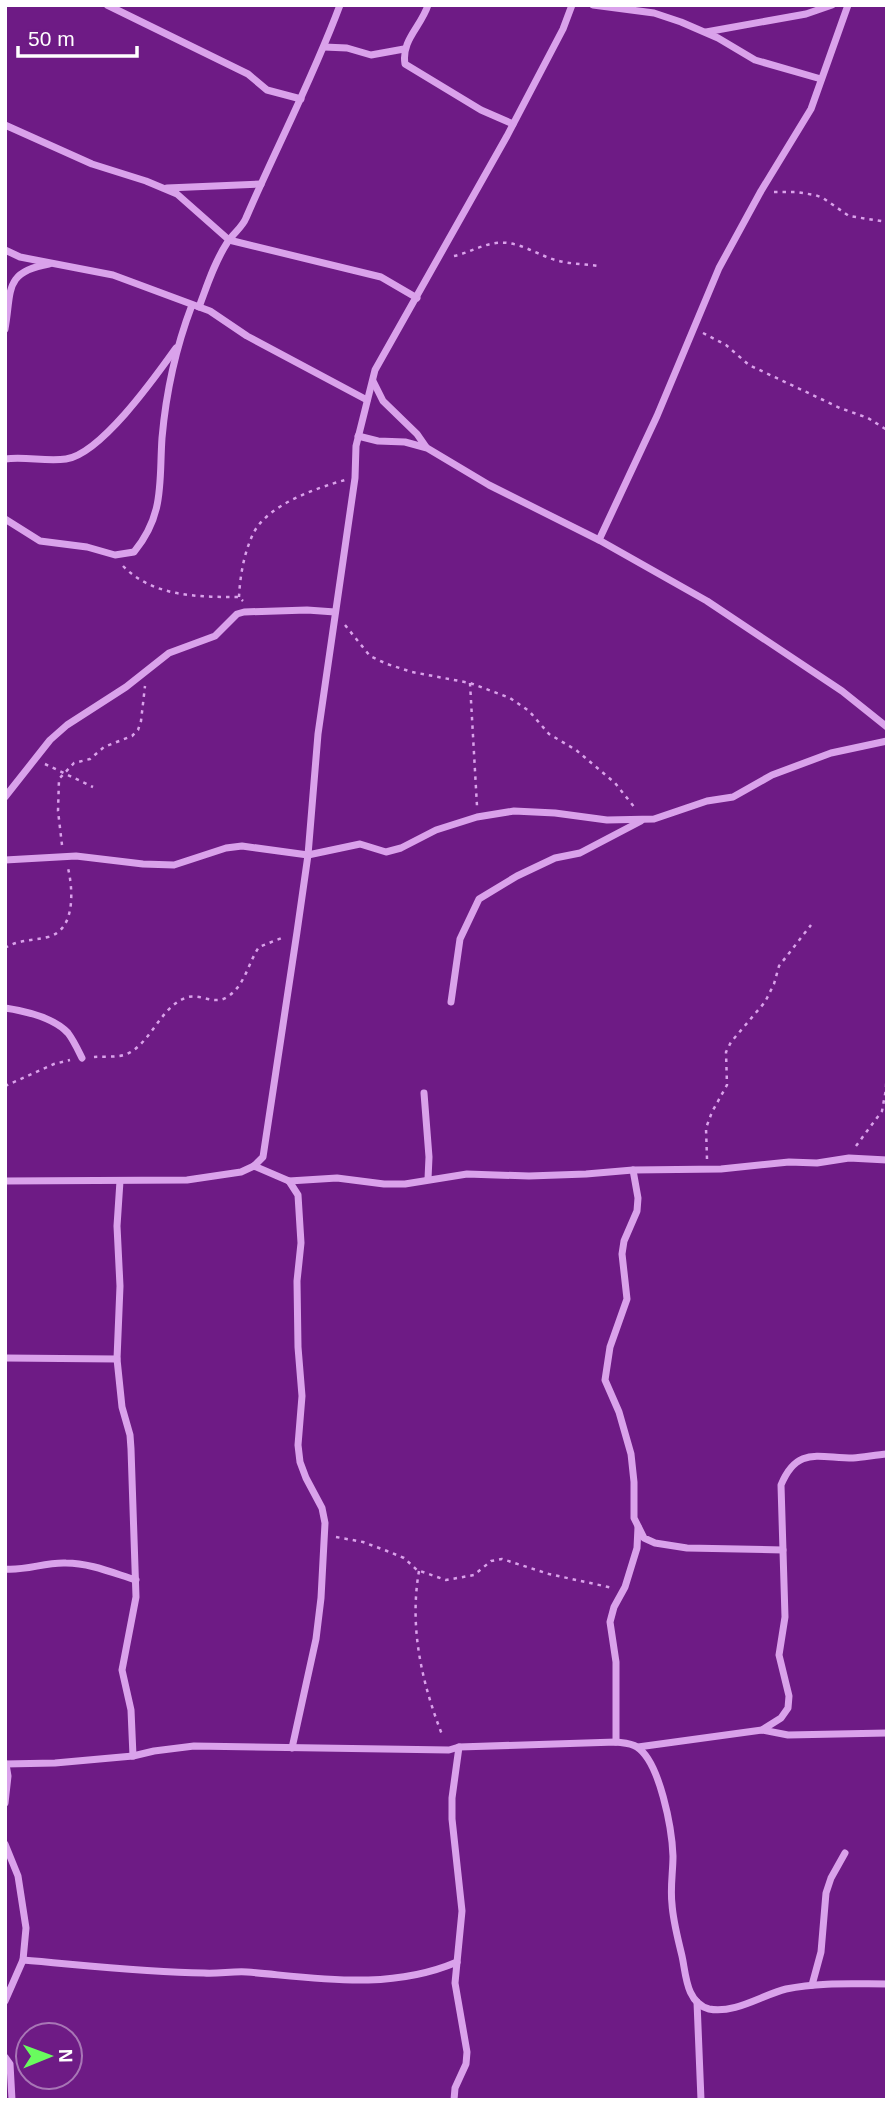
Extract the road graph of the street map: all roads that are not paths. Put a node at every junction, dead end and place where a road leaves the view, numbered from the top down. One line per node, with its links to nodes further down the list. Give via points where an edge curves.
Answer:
1 (107, 5): 12 (street, via 248,74 267,90)
2 (340, 5): 9 (street)
3 (428, 5): 10 (street)
4 (572, 5): 13 (street)
5 (593, 5): 8 (street, via 654,13)
6 (832, 5): 8 (street)
7 (848, 5): 11 (street)
8 (705, 32): 11 (street, via 755,60)
9 (324, 47): 10 (street, via 371,55); 12 (street)
10 (404, 49): 13 (street, via 407,66)
11 (821, 79): 30 (street, via 811,109 719,268)
12 (301, 99): 15 (street)
13 (513, 124): 20 (street)
14 (5, 125): 16 (street, via 92,164)
15 (261, 184): 16 (street); 17 (street, via 240,229)
16 (163, 188): 17 (street, via 177,194)
17 (229, 240): 20 (street, via 381,277); 21 (street)
18 (5, 250): 19 (street)
19 (56, 262): 21 (street, via 113,275); 22 (street, via 24,270 16,277)
20 (416, 298): 24 (street)
21 (195, 306): 23 (street); 25 (street)
22 (5, 329)
23 (178, 345): 28 (street, via 148,387 86,450 65,460); 29 (street, via 162,438 161,493 147,534 134,552 114,555 40,541)
24 (372, 380): 25 (street); 27 (street, via 383,401)
25 (367, 400): 26 (street)
26 (358, 436): 27 (street); 31 (street)
27 (426, 448): 30 (street)
28 (5, 459)
29 (5, 519)
30 (599, 540): 32 (street, via 707,601 842,691)
31 (334, 612): 34 (street, via 237,614 215,636 169,653 67,724); 36 (street)
32 (887, 727)
33 (887, 741): 35 (street, via 831,753 772,775 733,797)
34 (5, 797)
35 (644, 820): 36 (street, via 514,811 436,830 386,852 360,844); 38 (street, via 580,853 555,858 517,876 479,899 460,939)
36 (308, 855): 37 (street, via 242,846 174,865 65,856); 43 (street, via 263,1157)
37 (5, 860)
38 (451, 1003)
39 (5, 1008): 40 (street, via 58,1025 70,1035)
40 (82, 1058)
41 (424, 1093): 45 (street)
42 (887, 1160): 44 (street)
43 (254, 1166): 47 (street, via 220,1177); 48 (street)
44 (633, 1170): 45 (street, via 467,1174); 52 (street, via 637,1211 622,1254 627,1299 610,1346 605,1380 631,1454)
45 (428, 1180): 48 (street, via 405,1184 337,1178)
46 (5, 1181): 47 (street)
47 (120, 1181): 50 (street)
48 (289, 1181): 61 (street, via 298,1195 301,1242 298,1445 306,1478 322,1508 325,1532 316,1639)
49 (5, 1358): 50 (street)
50 (117, 1359): 55 (street, via 130,1435)
51 (887, 1454): 53 (street, via 826,1455 788,1467 781,1485)
52 (638, 1527): 53 (street, via 644,1538 655,1543); 58 (street, via 637,1548 610,1622 616,1662)
53 (783, 1550): 56 (street, via 785,1617 779,1655 788,1708)
54 (5, 1569): 55 (street, via 84,1564)
55 (136, 1580): 62 (street, via 122,1671 131,1710)
56 (762, 1730): 57 (street, via 788,1735); 60 (street)
57 (887, 1733)
58 (616, 1742): 59 (street); 60 (street)
59 (459, 1747): 61 (street); 68 (street, via 452,1809 461,1901)
60 (638, 1747): 72 (street, via 649,1761 665,1808 673,1854 671,1902 684,1978)
61 (292, 1748): 62 (street, via 194,1746)
62 (133, 1756): 63 (street)
63 (6, 1764): 64 (street)
64 (5, 1803)
65 (5, 1844): 67 (street, via 24,1907)
66 (845, 1853): 70 (street, via 826,1893 821,1952)
67 (23, 1960): 68 (street, via 370,1981 433,1972); 71 (street)
68 (457, 1962): 75 (street, via 457,2002 467,2052)
69 (887, 1984): 70 (street)
70 (812, 1985): 72 (street, via 730,2008 709,2009)
71 (5, 2001)
72 (697, 2002): 76 (street)
73 (5, 2057): 74 (street, via 10,2064)
74 (12, 2100)
75 (454, 2100)
76 (701, 2100)

